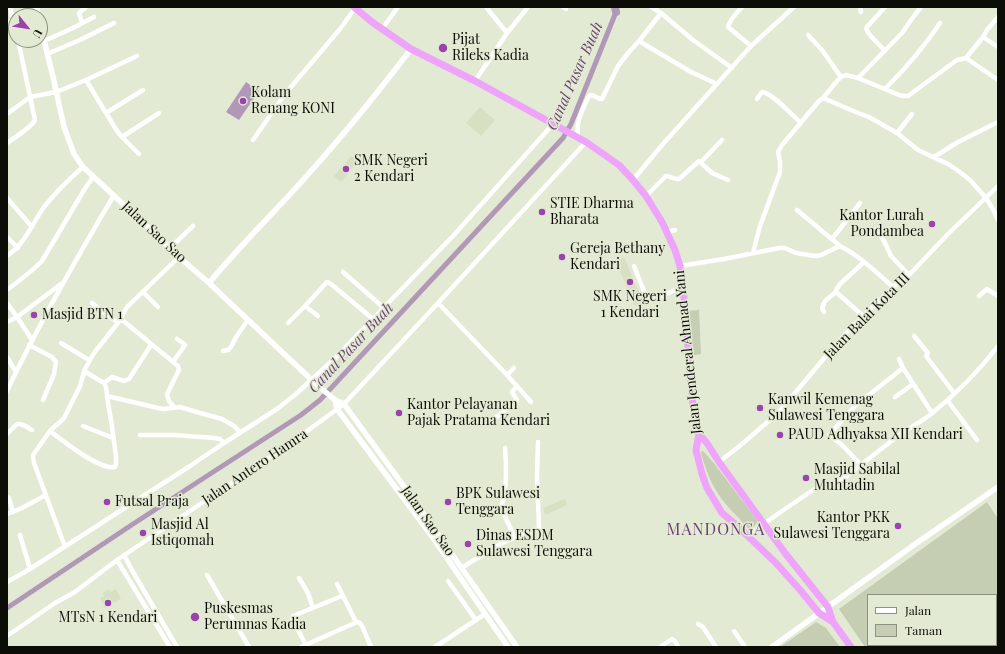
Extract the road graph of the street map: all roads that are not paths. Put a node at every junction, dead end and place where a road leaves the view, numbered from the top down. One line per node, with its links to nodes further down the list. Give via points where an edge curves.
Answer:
1 (86, 7): 14 (street, via 79,13)
2 (355, 7): 17 (highway, Jalan Jenderal Ahmad Yani); 55 (street, via 340,29 285,94)
3 (398, 7): 17 (street)
4 (486, 7): 18 (street)
5 (528, 7): 18 (street)
6 (651, 7): 11 (street)
7 (742, 7): 23 (street, via 728,24 728,28)
8 (794, 7): 23 (street)
9 (885, 7): 28 (street, via 866,30)
10 (917, 8): 28 (street, via 902,33)
11 (661, 13): 22 (street); 32 (street)
12 (94, 17): 14 (street)
13 (998, 17): 20 (street)
14 (82, 23): 21 (street)
15 (114, 23): 29 (street)
16 (940, 23): 39 (street)
17 (382, 29): 27 (highway, Jalan Jenderal Ahmad Yani)
18 (507, 33): 37 (street)
19 (808, 35): 33 (street)
20 (983, 36): 24 (street); 31 (street)
21 (48, 39)
22 (639, 41): 38 (street, via 691,72); 54 (street, via 618,66 602,99 589,96 578,124)
23 (751, 46): 32 (street)
24 (998, 47)
25 (20, 48): 42 (street)
26 (46, 48): 29 (street, Jalan Sao Sao)
27 (412, 49): 37 (highway, Jalan Jenderal Ahmad Yani); 92 (street, via 313,170)
28 (885, 51): 34 (street)
29 (47, 54): 41 (street, Jalan Sao Sao)
30 (136, 56): 35 (street)
31 (966, 58): 36 (street); 39 (street, via 957,60 908,96)
32 (732, 68): 38 (street)
33 (841, 77): 34 (street, via 846,75); 43 (street)
34 (858, 78): 39 (street)
35 (86, 80): 41 (street); 45 (street)
36 (998, 80)
37 (475, 81): 51 (highway, Jalan Jenderal Ahmad Yani)
38 (717, 84): 63 (street)
39 (885, 89)
40 (143, 90): 45 (street)
41 (56, 92): 42 (street); 61 (street, Jalan Sao Sao, via 68,140)
42 (30, 97): 47 (street); 57 (street, via 34,123)
43 (823, 98): 50 (street); 52 (street, via 870,117)
44 (757, 99): 50 (street, via 765,92)
45 (106, 113): 53 (street)
46 (159, 113): 53 (street)
47 (7, 114)
48 (912, 114): 52 (street)
49 (998, 122): 59 (street)
50 (801, 123): 83 (street, via 779,150 780,172)
51 (555, 126): 54 (highway, Jalan Jenderal Ahmad Yani); 105 (street)
52 (897, 133): 59 (street, via 918,150)
53 (122, 137): 58 (street)
54 (579, 139): 63 (highway, Jalan Jenderal Ahmad Yani, via 619,165); 102 (street, Jalan Antero Hamra)
55 (253, 140)
56 (722, 140): 60 (street)
57 (7, 143)
58 (139, 154)
59 (934, 157): 69 (street, via 966,177)
60 (701, 162): 64 (street, via 712,173); 67 (street, via 698,161 679,179 666,176)
61 (83, 167): 62 (street, Jalan Sao Sao); 74 (street, via 44,207)
62 (93, 177): 66 (street, Jalan Sao Sao); 95 (street, via 42,261)
63 (633, 180): 67 (highway, Jalan Jenderal Ahmad Yani)
64 (728, 180)
65 (998, 186): 69 (street, Jalan Balai Kota III)
66 (114, 195): 82 (street, Jalan Sao Sao); 91 (street)
67 (646, 196): 77 (highway, Jalan Jenderal Ahmad Yani)
68 (7, 198): 74 (street)
69 (986, 198): 72 (street); 90 (street, Jalan Balai Kota III)
70 (860, 203): 79 (street)
71 (797, 210): 79 (street)
72 (998, 220)
73 (193, 226): 82 (street)
74 (32, 227): 81 (street)
75 (876, 229): 90 (street, via 891,256)
76 (675, 230): 77 (street)
77 (667, 232): 88 (highway, Jalan Jenderal Ahmad Yani)
78 (7, 237): 81 (street)
79 (832, 239): 80 (street)
80 (840, 246): 83 (street, via 815,256 783,248); 86 (street)
81 (18, 248): 84 (street)
82 (170, 248): 85 (street, Jalan Sao Sao)
83 (753, 253): 88 (street)
84 (7, 256)
85 (179, 257): 92 (street, Jalan Sao Sao); 96 (street)
86 (864, 262): 94 (street); 97 (street, via 840,284)
87 (634, 266): 93 (street, via 648,301)
88 (680, 266): 93 (highway, Jalan Jenderal Ahmad Yani)
89 (343, 272): 105 (street)
90 (908, 275): 94 (street, Jalan Balai Kota III)
91 (62, 283): 109 (street); 117 (street)
92 (209, 283): 111 (street, Jalan Sao Sao)
93 (683, 287): 154 (highway, Jalan Jenderal Ahmad Yani, via 693,408)
94 (893, 287): 108 (street, Jalan Balai Kota III)
95 (7, 290)
96 (142, 292): 104 (street); 112 (street, via 124,311)
97 (836, 292): 106 (street, via 823,304); 108 (street)
98 (979, 296): 99 (street, via 988,289)
99 (998, 296)
100 (92, 302): 112 (street)
101 (7, 303): 109 (street)
102 (438, 303): 131 (street); 144 (street, Jalan Antero Hamra)
103 (305, 306): 107 (street); 110 (street, via 328,282); 114 (street)
104 (158, 307)
105 (384, 308): 110 (street)
106 (824, 312)
107 (318, 316)
108 (863, 316): 163 (street, Jalan Balai Kota III, via 780,412)
109 (17, 317): 113 (street); 117 (street)
110 (373, 319): 132 (street)
111 (248, 320): 122 (street, via 231,347); 132 (street, Jalan Sao Sao)
112 (120, 321): 120 (street); 125 (street)
113 (7, 322)
114 (288, 323)
115 (914, 336): 137 (street)
116 (177, 339): 126 (street, via 185,345)
117 (32, 340): 119 (street)
118 (61, 343): 125 (street)
119 (29, 345): 130 (street); 140 (street, via 52,357 56,362)
120 (151, 345): 126 (street); 133 (street, via 129,379 124,381 112,377)
121 (998, 346): 137 (street, via 983,365)
122 (223, 351)
123 (7, 357): 130 (street)
124 (899, 359): 128 (street)
125 (90, 360): 129 (street)
126 (174, 362): 145 (street, via 179,370 167,397)
127 (514, 368): 131 (street)
128 (903, 368): 134 (street); 164 (street, via 856,405 829,435)
129 (84, 371): 133 (street); 151 (street, via 80,386 64,418)
130 (16, 372): 136 (street)
131 (507, 375): 135 (street)
132 (314, 382): 141 (street, Jalan Sao Sao); 152 (street)
133 (104, 383): 138 (street)
134 (913, 384): 139 (street); 147 (street)
135 (517, 386): 143 (street); 148 (street, via 512,392 516,402)
136 (7, 391)
137 (954, 393): 142 (street)
138 (107, 396): 145 (street, via 163,409); 156 (street)
139 (895, 397)
140 (43, 400)
141 (335, 400): 144 (street, Jalan Sao Sao); 146 (street, Jalan Sao Sao)
142 (948, 400): 147 (street); 157 (street)
143 (531, 402)
144 (344, 404): 146 (street, Jalan Antero Hamra); 177 (street, Jalan Sao Sao)
145 (174, 407): 152 (street, via 222,419)
146 (338, 409): 175 (street, Jalan Antero Hamra); 188 (street, Jalan Sao Sao)
147 (932, 413): 164 (street)
148 (487, 424)
149 (83, 426): 156 (street)
150 (32, 430): 153 (street, via 16,424)
151 (50, 431): 156 (street, via 78,452 110,467 115,467 116,464); 166 (street, via 33,455)
152 (240, 432): 158 (street)
153 (7, 434)
154 (699, 434): 160 (highway); 162 (highway, Jalan Jenderal Ahmad Yani)
155 (140, 435): 158 (street, via 214,438)
156 (113, 438)
157 (977, 440)
158 (224, 442): 174 (street)
159 (538, 442): 173 (street, via 539,526)
160 (709, 446): 162 (highway); 163 (highway)
161 (505, 448): 173 (street, via 506,488 502,510)
162 (696, 450): 172 (highway, Jalan Jenderal Ahmad Yani, via 706,488 722,513)
163 (719, 462): 170 (highway)
164 (861, 466): 170 (street, via 834,486 816,488)
165 (998, 488): 185 (street)
166 (46, 495): 168 (street); 174 (street)
167 (7, 497): 168 (street)
168 (13, 512): 169 (street)
169 (7, 514)
170 (764, 524): 172 (street); 185 (highway)
171 (20, 535): 178 (street)
172 (747, 536): 187 (highway, Jalan Jenderal Ahmad Yani, via 775,562)
173 (515, 538): 177 (street)
174 (65, 547): 178 (street)
175 (124, 555): 176 (street, Jalan Antero Hamra); 197 (street)
176 (118, 560): 194 (street, Jalan Antero Hamra, via 75,592); 196 (street)
177 (461, 568): 203 (street, Jalan Sao Sao)
178 (30, 569): 182 (street)
179 (207, 575): 198 (street)
180 (299, 578): 186 (street)
181 (448, 581): 189 (street)
182 (7, 582)
183 (337, 584): 184 (street)
184 (342, 596): 186 (street); 190 (street)
185 (828, 607): 187 (street); 191 (highway)
186 (313, 608): 195 (street, via 292,618)
187 (820, 613): 191 (highway, Jalan Jenderal Ahmad Yani); 208 (street)
188 (485, 614): 189 (street); 202 (street, Jalan Sao Sao)
189 (476, 620): 201 (street)
190 (356, 622): 195 (street); 200 (street, via 361,624)
191 (833, 622): 209 (highway)
192 (698, 624): 206 (street, via 703,626)
193 (734, 631): 207 (street)
194 (7, 636)
195 (306, 645): 199 (street)
196 (170, 647)
197 (177, 647)
198 (249, 647)
199 (301, 647)
200 (371, 647)
201 (435, 647)
202 (508, 647)
203 (517, 647)
204 (660, 647): 205 (street, via 672,639)
205 (678, 647)
206 (716, 647)
207 (745, 647)
208 (772, 647)
209 (851, 647)

